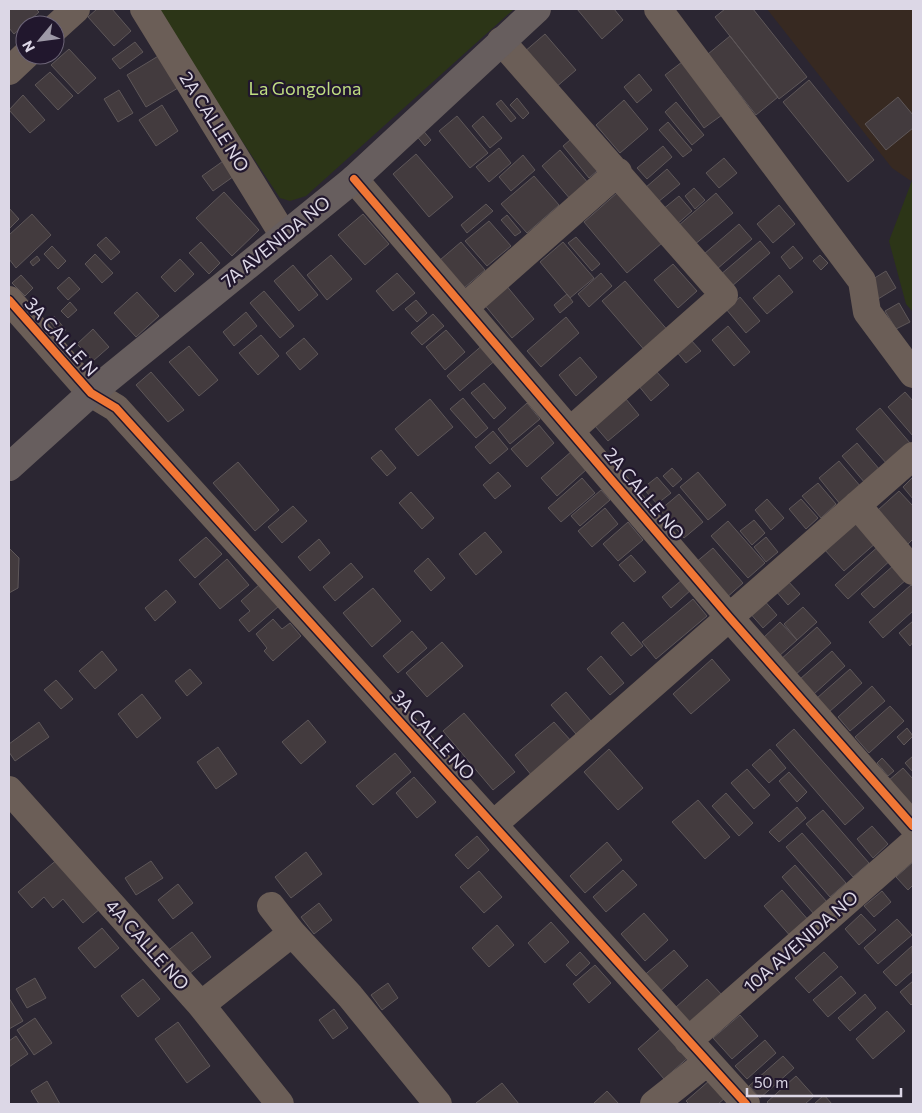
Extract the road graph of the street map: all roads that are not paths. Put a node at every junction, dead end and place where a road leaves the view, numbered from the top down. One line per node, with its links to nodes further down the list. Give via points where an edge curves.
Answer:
1 (76, 9): 5 (street)
2 (144, 9): 9 (street, 2A CALLE NO)
3 (537, 9): 6 (highway, 7A AVENIDA NO)
4 (658, 9): 12 (street, via 862,281 867,312)
5 (65, 19)
6 (501, 41): 7 (street); 8 (highway, 7A AVENIDA NO)
7 (618, 172): 11 (street); 14 (street, via 724,295)
8 (354, 179): 9 (highway, 7A AVENIDA NO); 11 (street, 2A CALLE NO)
9 (284, 236): 13 (highway, 7A AVENIDA NO)
10 (9, 300): 13 (street, 3A CALLE N)
11 (465, 307): 14 (street, 2A CALLE NO)
12 (913, 374)
13 (91, 393): 16 (highway, 7A AVENIDA NO); 21 (street, 3A CALLE NO, via 116,408)
14 (570, 431): 19 (street, 2A CALLE NO)
15 (913, 456): 17 (street)
16 (9, 467)
17 (857, 505): 18 (street); 19 (street)
18 (913, 571)
19 (729, 617): 21 (street); 22 (street, 2A CALLE NO)
20 (9, 790): 26 (street, 4A CALLE NO)
21 (494, 824): 27 (street, 3A CALLE NO)
22 (913, 826)
23 (913, 843): 27 (street, 10A AVENIDA NO)
24 (271, 906): 25 (street)
25 (292, 933): 26 (street); 30 (street, via 350,996)
26 (201, 1005): 29 (street, 4A CALLE NO)
27 (688, 1042): 28 (street, 3A CALLE NO)
28 (707, 1062): 31 (street); 32 (street, 3A CALLE NO)
29 (280, 1104)
30 (438, 1104)
31 (654, 1104)
32 (746, 1104)

